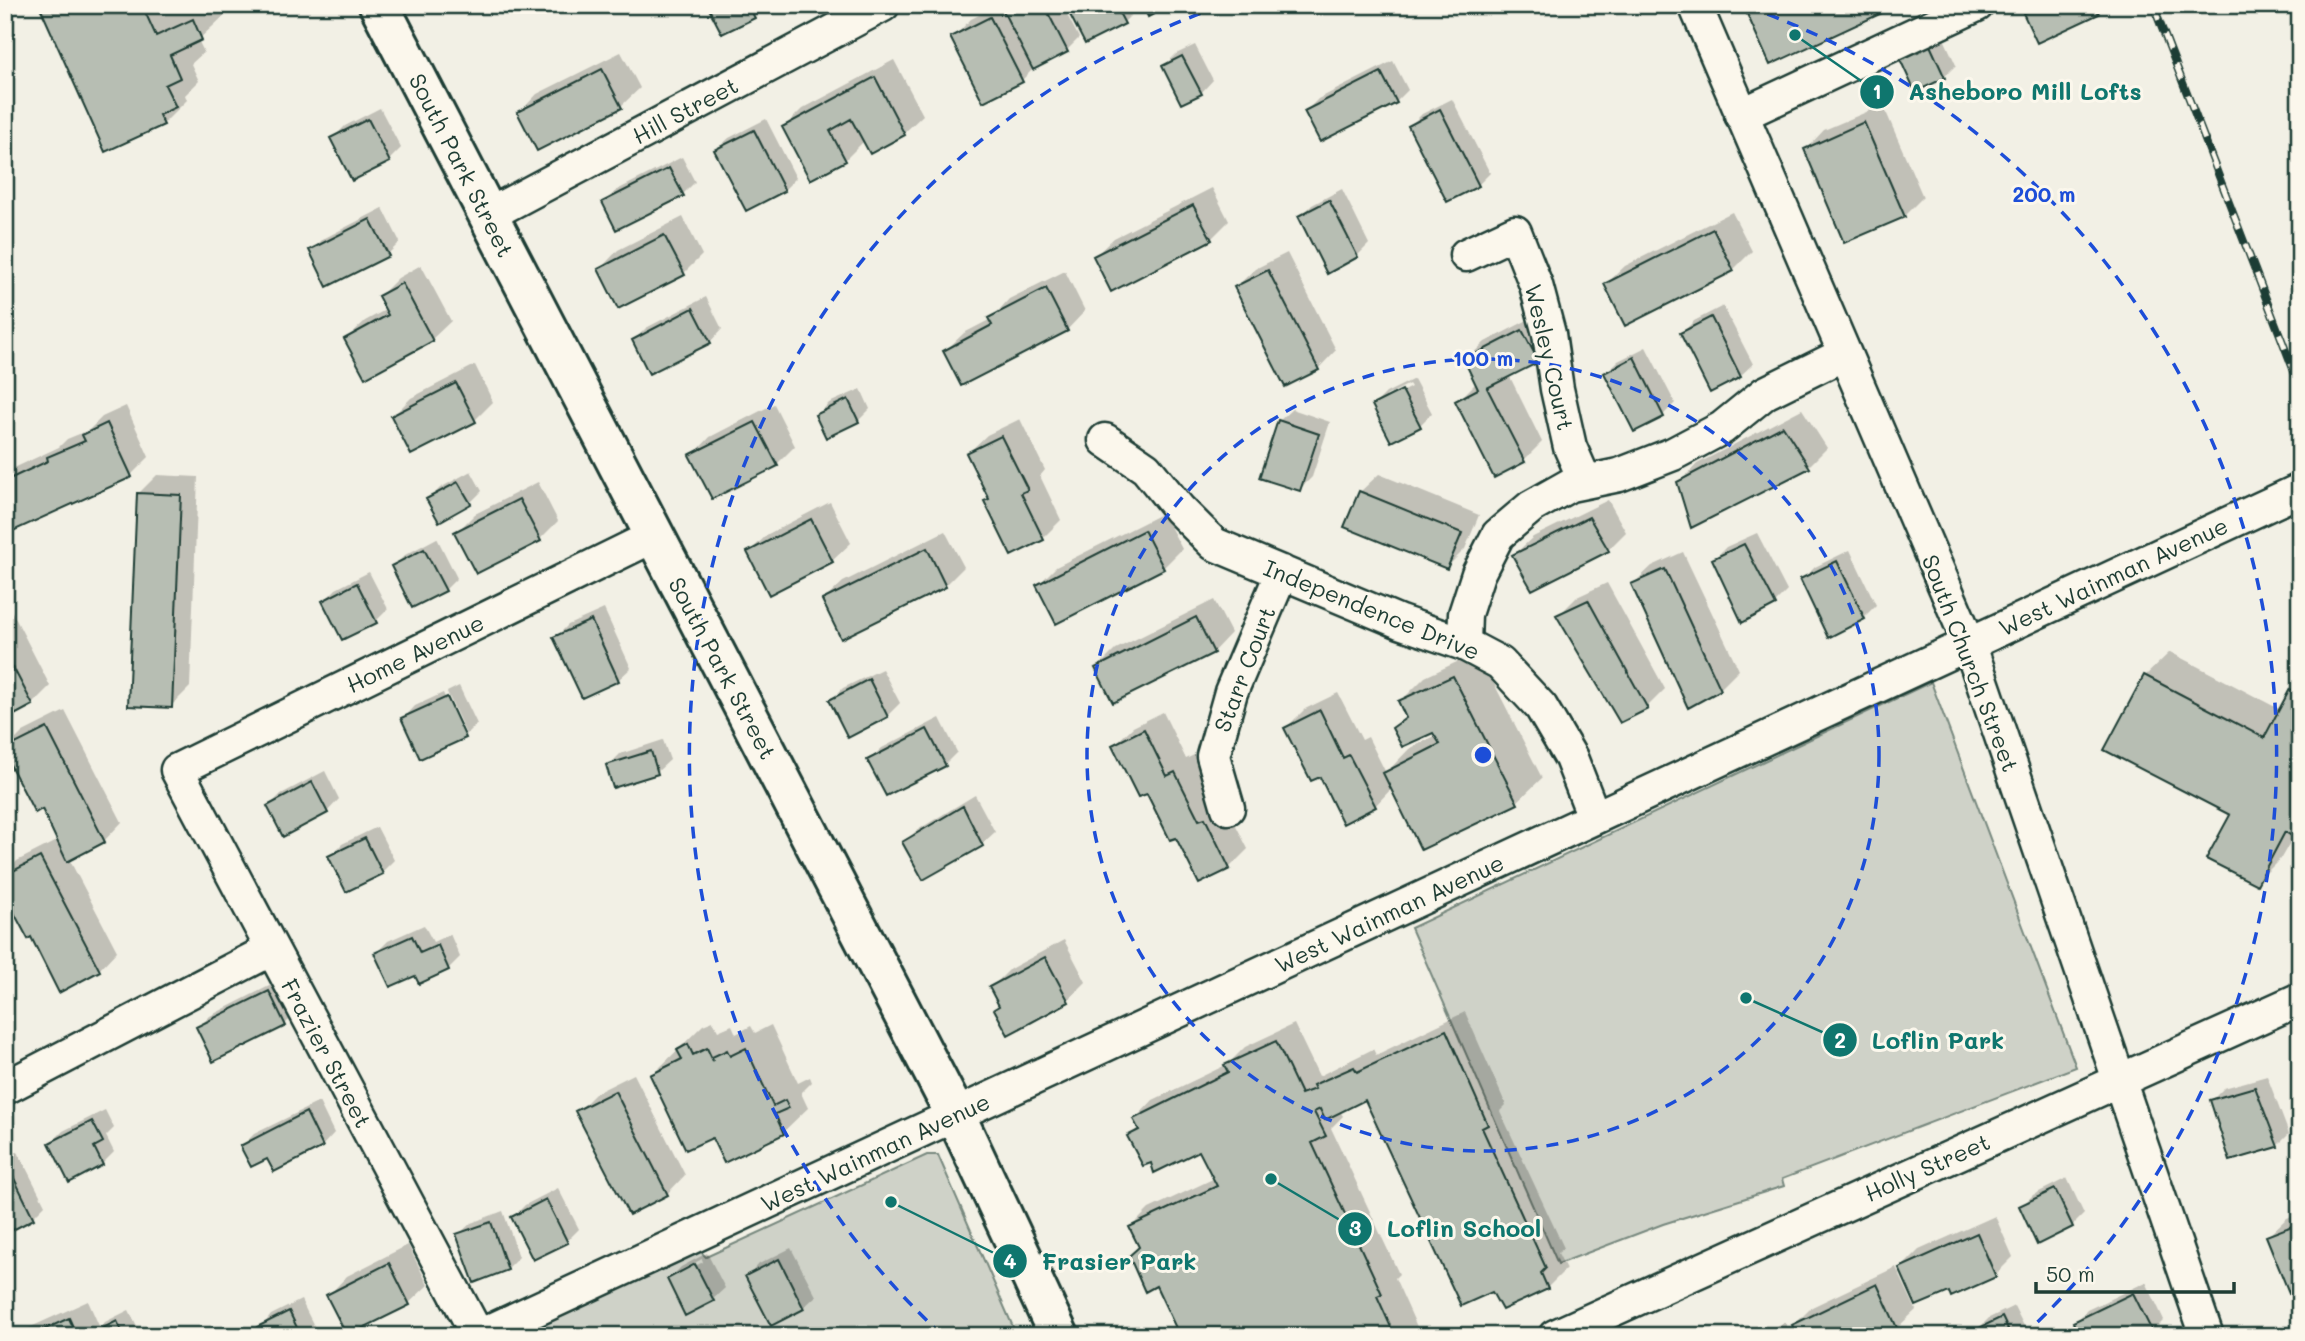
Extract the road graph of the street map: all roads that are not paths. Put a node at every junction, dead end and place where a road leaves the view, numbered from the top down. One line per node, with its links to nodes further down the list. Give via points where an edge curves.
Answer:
1 (379, 5): 6 (main road, South Park Street)
2 (883, 5): 6 (street, Hill Street)
3 (1695, 5): 5 (street, South Church Street)
4 (1978, 5): 5 (street)
5 (1741, 115): 8 (street, South Church Street)
6 (488, 215): 12 (main road, South Park Street)
7 (1466, 255): 10 (street, Wesley Court, via 1515,232 1536,285 1570,447)
8 (1844, 354): 10 (street, via 1765,393 1722,428 1673,454 1619,475); 14 (street, South Church Street)
9 (1105, 440): 13 (street, Independence Drive, via 1146,468 1214,544)
10 (1585, 481): 15 (street, via 1531,507 1498,535 1469,601)
11 (2297, 498): 14 (street, West Wainman Avenue)
12 (654, 536): 16 (street, Home Avenue); 23 (main road, South Park Street)
13 (1282, 572): 15 (street, Independence Drive); 17 (street, Starr Court, via 1231,692 1213,756)
14 (1969, 643): 18 (street, West Wainman Avenue); 21 (street, South Church Street)
15 (1464, 644): 18 (street, Independence Drive, via 1500,663 1541,707 1571,758)
16 (177, 770): 19 (street, Frazier Street)
17 (1228, 808)
18 (1594, 817): 23 (street, West Wainman Avenue)
19 (272, 949): 22 (street); 24 (street, Frazier Street)
20 (2300, 999): 21 (street, Holly Street)
21 (2117, 1081): 26 (street, Holly Street); 27 (street, South Church Street)
22 (5, 1088)
23 (955, 1114): 24 (street, West Wainman Avenue); 25 (main road, South Park Street)
24 (479, 1336)
25 (1059, 1336)
26 (1555, 1336)
27 (2207, 1336)

